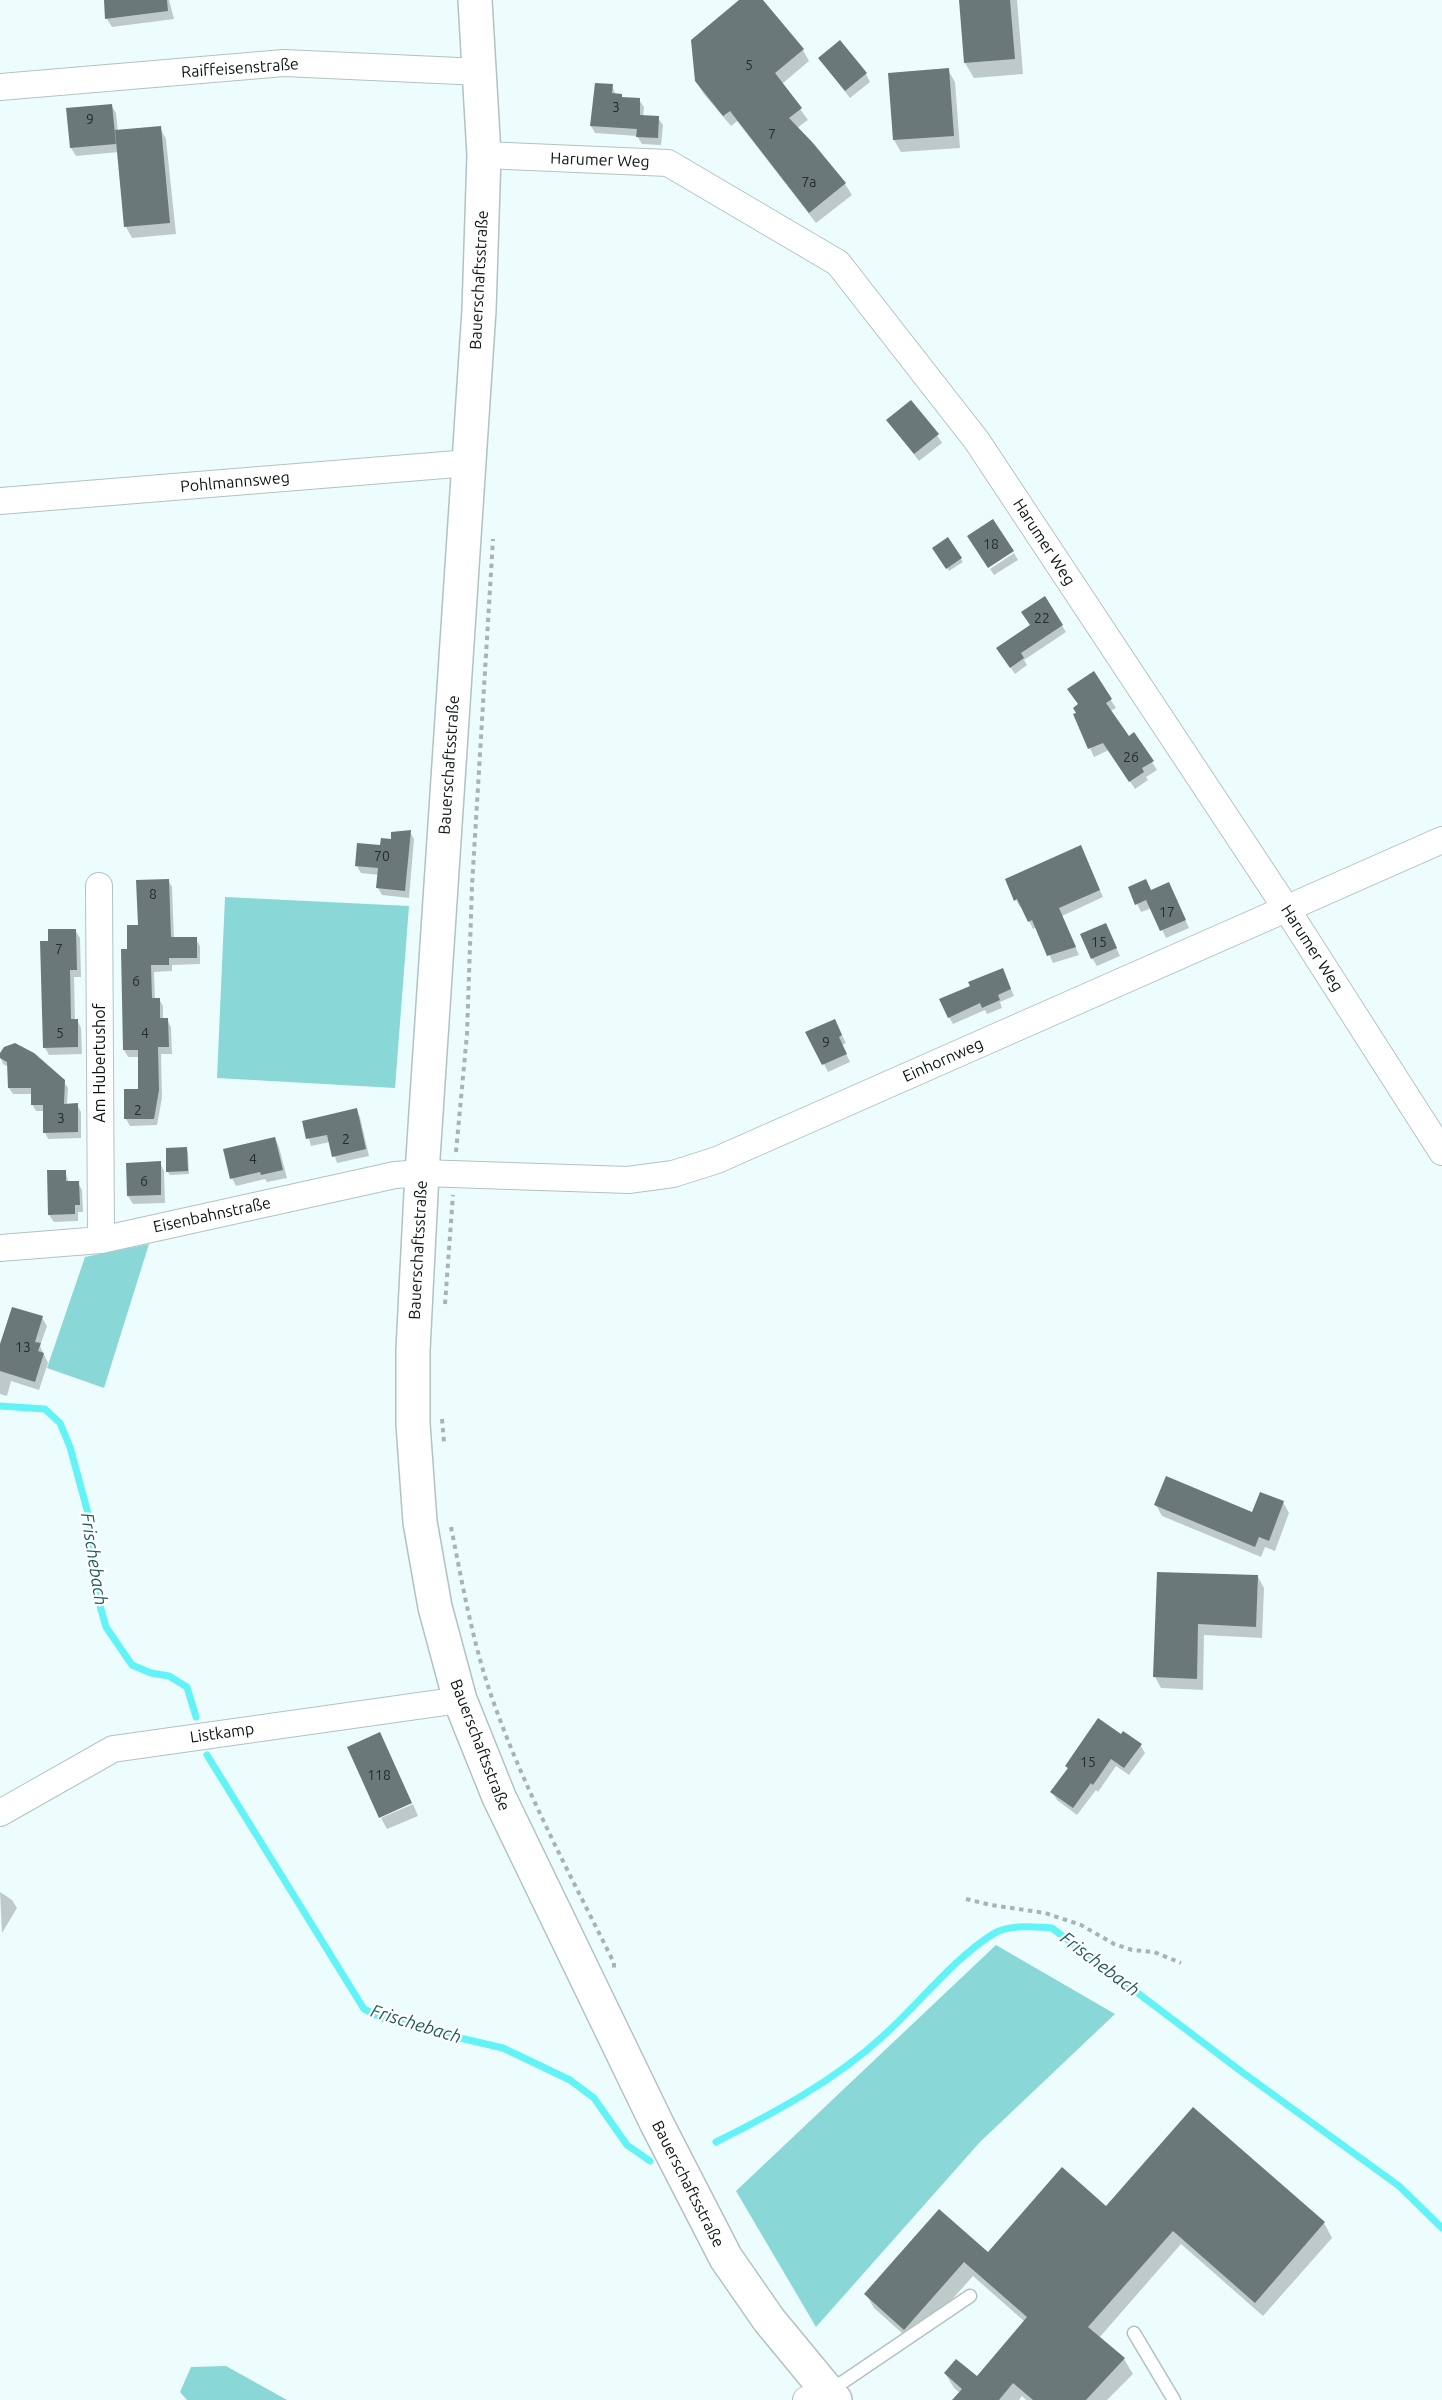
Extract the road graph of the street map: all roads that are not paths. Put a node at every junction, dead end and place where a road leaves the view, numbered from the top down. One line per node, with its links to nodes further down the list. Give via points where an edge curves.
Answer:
1 (475, 0): 2 (street, Bauerschaftsstraße)
2 (481, 72): 3 (street, Raiffeisenstraße, via 284,63); 4 (street, Bauerschaftsstraße)
3 (0, 87)
4 (484, 156): 5 (street, Bauerschaftsstraße); 9 (street, Harumer Weg, via 668,163 838,264 977,441)
5 (469, 463): 6 (street, Pohlmannsweg); 11 (street, Bauerschaftsstraße)
6 (0, 501)
7 (1442, 840): 9 (street, Einhornweg)
8 (99, 886): 12 (street, Am Hubertushof)
9 (1286, 908): 10 (street, Harumer Weg); 11 (street, Einhornweg, via 717,1160 674,1174 628,1180)
10 (1442, 1152)
11 (422, 1173): 12 (street, Eisenbahnstraße, via 395,1175); 14 (street, Bauerschaftsstraße, via 413,1350 420,1522 433,1596)
12 (101, 1240): 13 (street, Eisenbahnstraße)
13 (0, 1248)
14 (459, 1700): 15 (street, Listkamp, via 113,1749); 18 (street, Bauerschaftsstraße, via 499,1797 726,2258)
15 (0, 1813)
16 (970, 2296): 18 (lane)
17 (1134, 2333): 19 (lane)
18 (823, 2396)
19 (1174, 2400)

